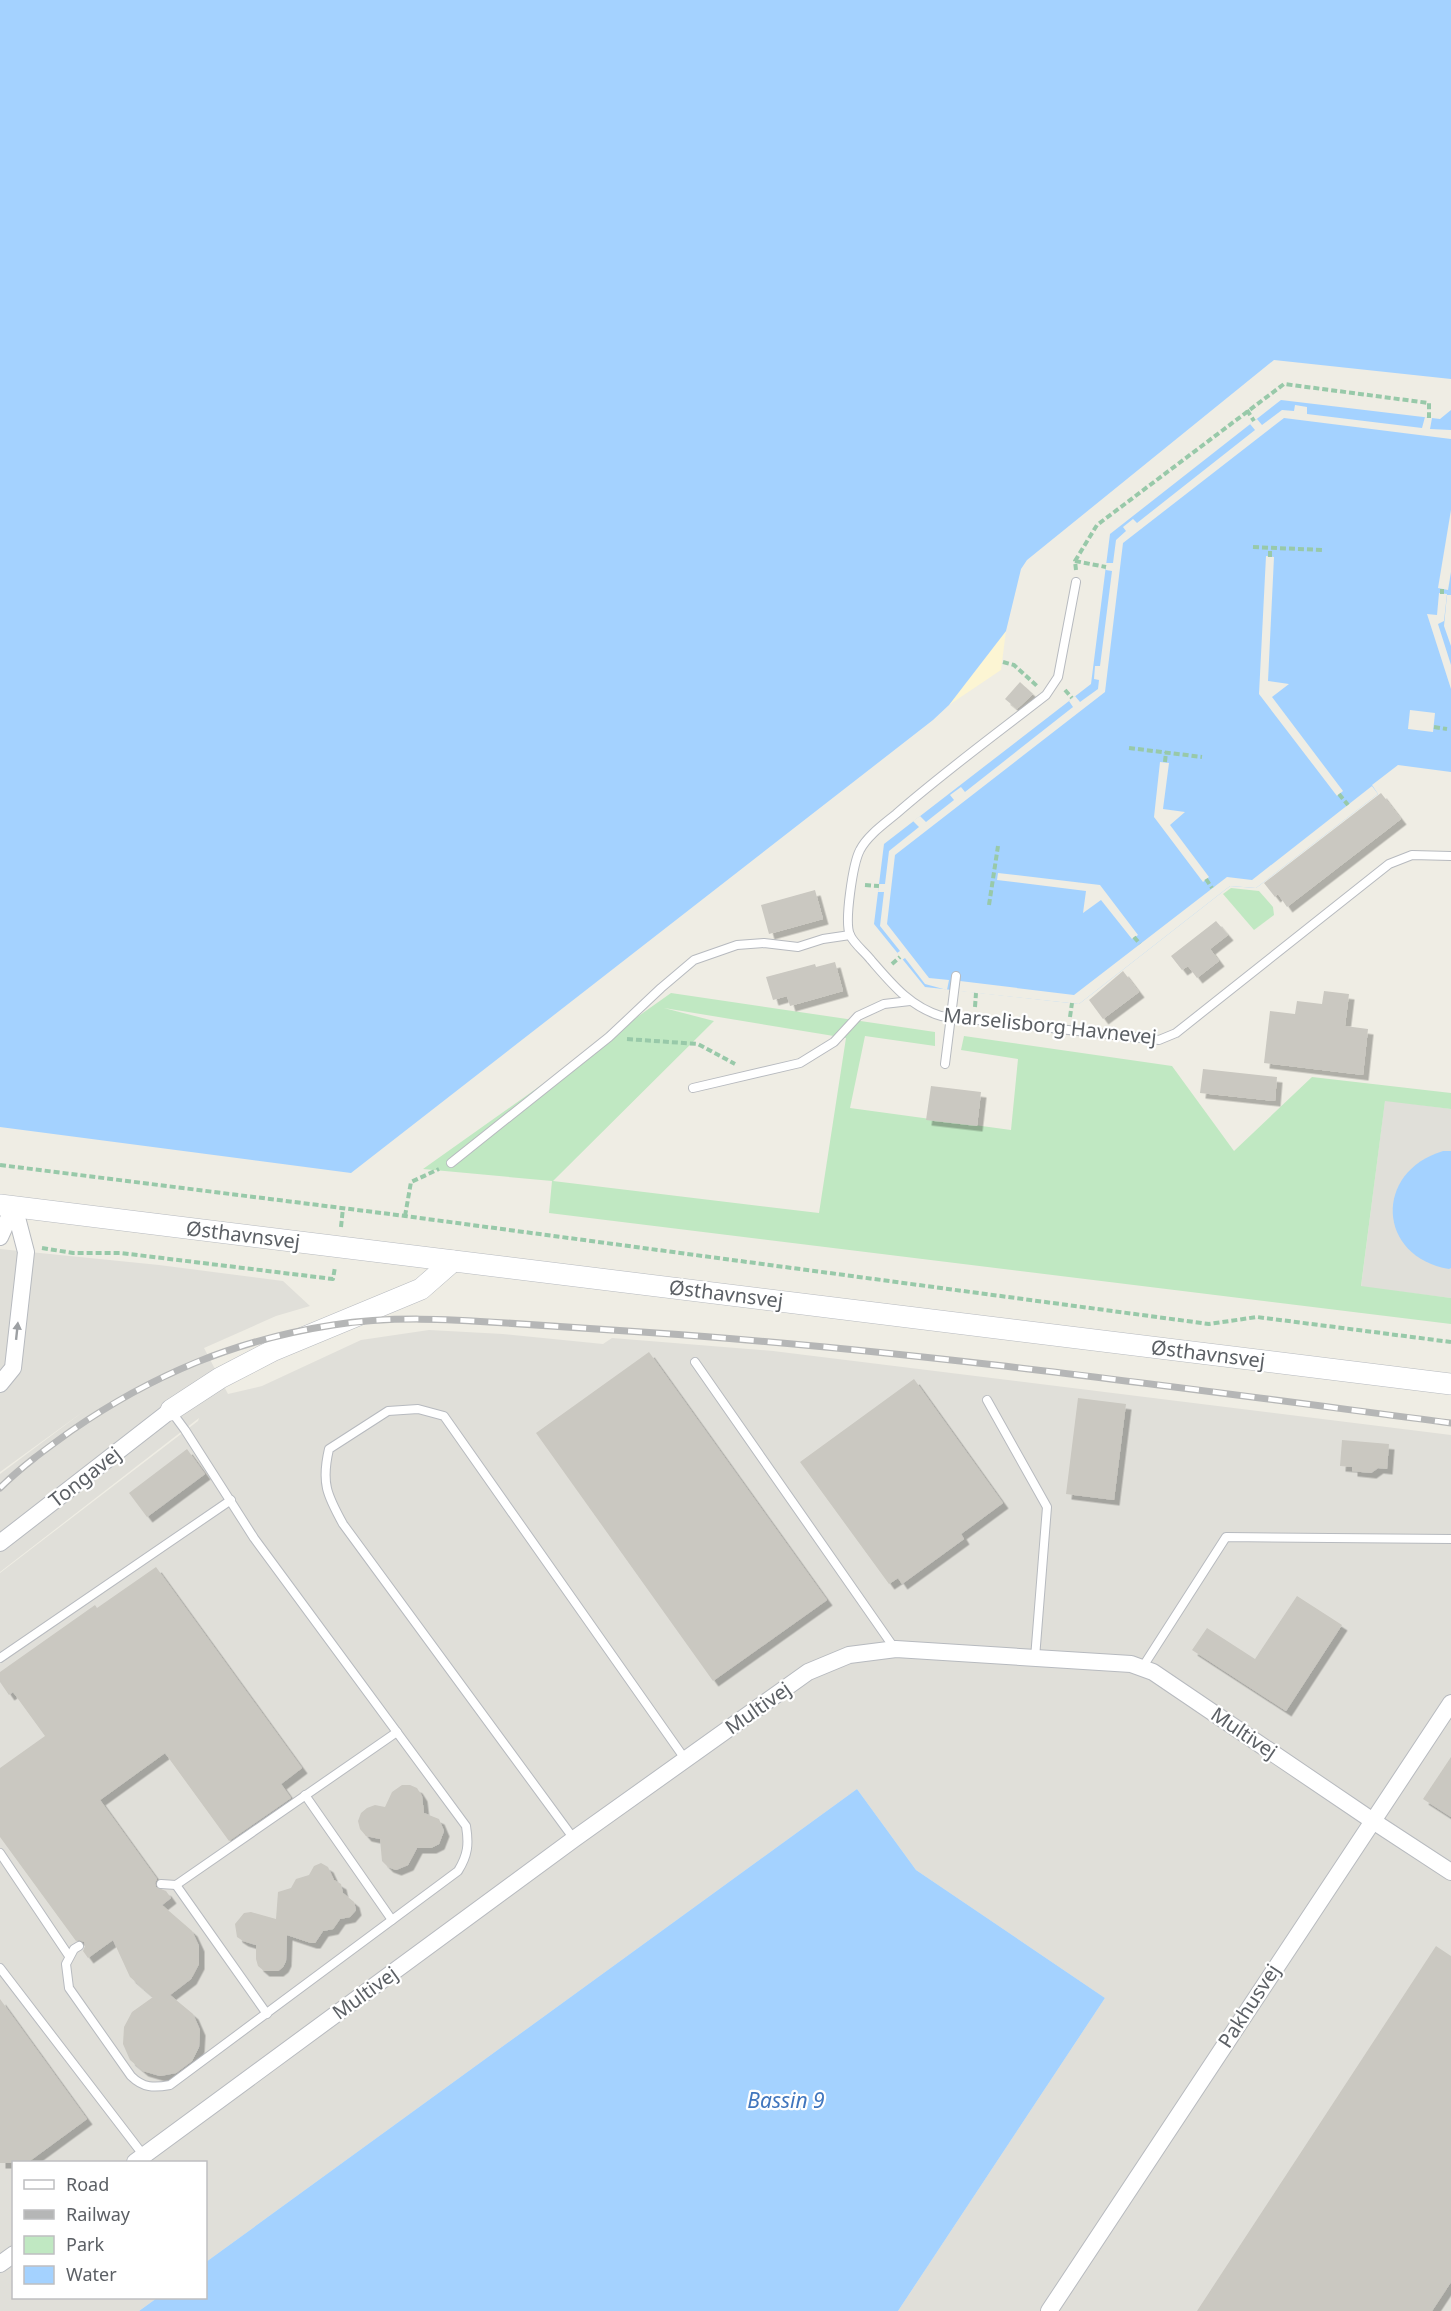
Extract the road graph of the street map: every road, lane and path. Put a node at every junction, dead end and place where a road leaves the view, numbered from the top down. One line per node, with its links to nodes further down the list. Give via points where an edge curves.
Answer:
1 (1247, 410): 2 (path, via 1284,384 1429,403); 3 (path); 8 (path, via 1096,525)
2 (1429, 418)
3 (1254, 421)
4 (1253, 547): 5 (path)
5 (1270, 548): 6 (path); 7 (path)
6 (1322, 550)
7 (1270, 557)
8 (1076, 561): 9 (path); 10 (path)
9 (1106, 567)
10 (1076, 582): 13 (lane, via 1058,677)
11 (1003, 662): 13 (path, via 1014,664)
12 (1068, 693): 14 (path)
13 (1046, 695): 30 (lane, via 908,804 860,850 851,883)
14 (1072, 698)
15 (1434, 727): 16 (path)
16 (1447, 729)
17 (1129, 748): 18 (path)
18 (1166, 753): 19 (path); 20 (path)
19 (1202, 757)
20 (1165, 762)
21 (1339, 794): 22 (path)
22 (1348, 805)
23 (998, 846): 29 (path)
24 (1451, 856): 41 (lane, Marselisborg Havnevej, via 1412,855 1389,864 1176,1033 1160,1040)
25 (1206, 879): 28 (path)
26 (870, 886): 27 (path)
27 (879, 886)
28 (1212, 888)
29 (989, 905)
30 (850, 935): 37 (lane, Marselisborg Havnevej); 42 (lane, via 798,947 737,945 694,960)
31 (1134, 937): 32 (path)
32 (1140, 944)
33 (900, 957): 34 (path)
34 (891, 965)
35 (956, 976): 41 (lane)
36 (976, 993): 39 (path)
37 (910, 1001): 41 (lane, Marselisborg Havnevej, via 930,1013); 44 (lane, via 884,1004 858,1016 834,1041 800,1063)
38 (1072, 1003): 40 (path)
39 (975, 1005)
40 (1070, 1016)
41 (951, 1017): 43 (lane)
42 (609, 1037): 44 (path, via 698,1044); 46 (lane)
43 (945, 1064)
44 (754, 1074): 45 (lane)
45 (693, 1088)
46 (450, 1163): 50 (path, via 411,1182)
47 (0, 1165): 49 (path)
48 (7, 1206): 51 (street); 52 (street); 53 (street, Østhavnsvej)
49 (343, 1208): 50 (path); 53 (path)
50 (405, 1216): 55 (path, via 1209,1324 1257,1317)
51 (0, 1237)
52 (25, 1246): 53 (path, via 73,1253 121,1253 333,1279); 57 (street, one-way to 52, via 13,1368)
53 (338, 1247): 54 (street, Østhavnsvej)
54 (453, 1261): 58 (street, Østhavnsvej); 60 (street, via 421,1289 274,1350)
55 (1451, 1342)
56 (695, 1362): 64 (lane)
57 (0, 1384)
58 (1451, 1384)
59 (987, 1400): 66 (lane, via 1047,1507)
60 (171, 1410): 61 (lane); 63 (street, Tongavej)
61 (231, 1500): 65 (lane); 69 (lane, via 254,1538)
62 (1451, 1539): 67 (lane, via 1226,1537)
63 (0, 1543)
64 (896, 1649): 66 (street, Multivej); 70 (street, Multivej, via 849,1655 808,1672)
65 (0, 1658)
66 (1035, 1658): 67 (street, Multivej)
67 (1142, 1668): 72 (street, Multivej, via 1153,1671)
68 (1451, 1703): 72 (street, Pakhusvej)
69 (397, 1732): 71 (lane); 78 (lane, via 466,1826 469,1843 458,1871)
70 (685, 1759): 73 (street, Multivej); 73 (lane, via 444,1416 418,1408 388,1411 329,1449 324,1471 328,1498 343,1524)
71 (305, 1795): 77 (lane); 78 (lane)
72 (1373, 1821): 75 (street, Multivej); 84 (street, Pakhusvej)
73 (574, 1839): 83 (street, Multivej)
74 (0, 1853): 80 (lane)
75 (1451, 1872)
76 (161, 1884): 77 (lane)
77 (176, 1885): 82 (lane)
78 (392, 1920): 82 (lane)
79 (79, 1946): 80 (lane)
80 (69, 1956): 82 (lane, via 69,1988 139,2084 155,2088 170,2085)
81 (0, 1968): 83 (lane)
82 (267, 2014)
83 (139, 2159)
84 (1049, 2311)

